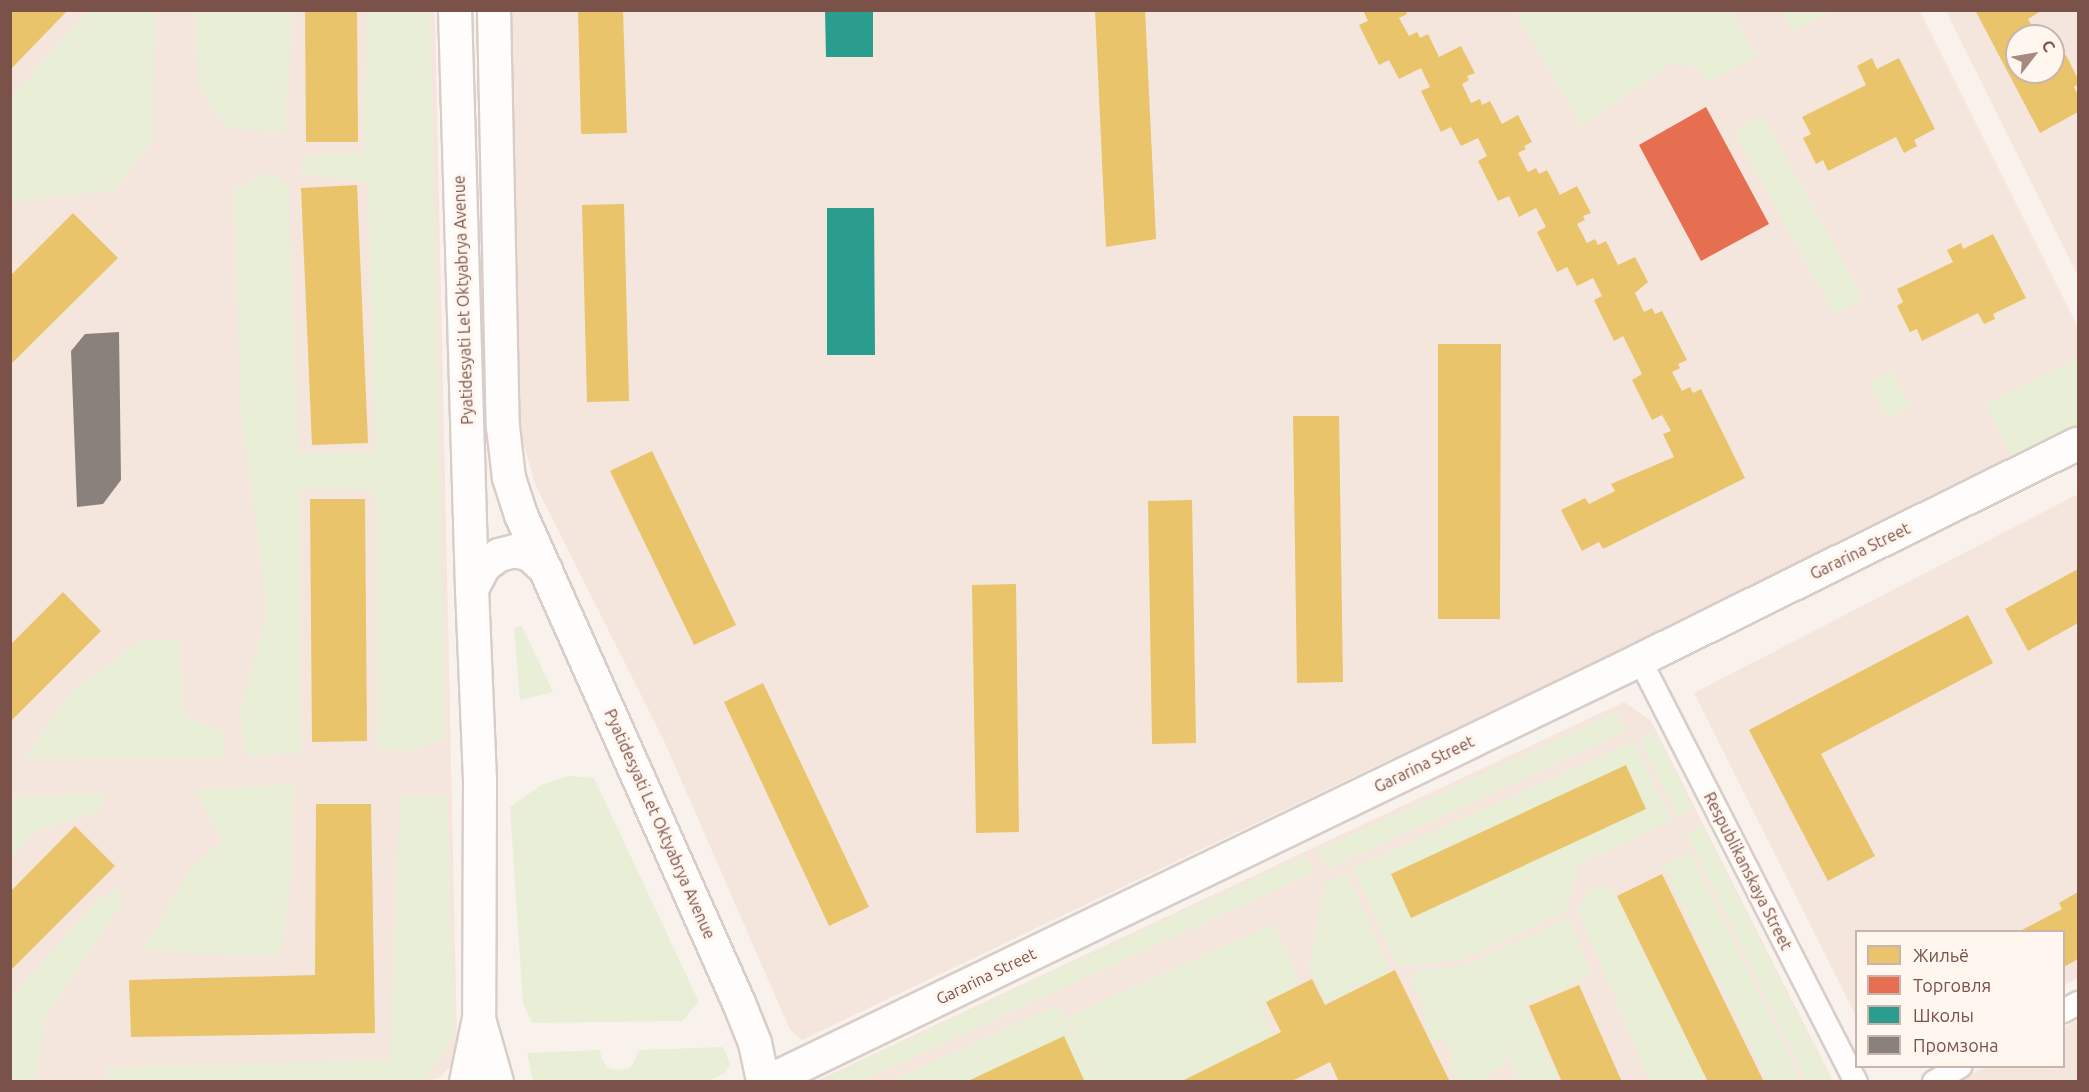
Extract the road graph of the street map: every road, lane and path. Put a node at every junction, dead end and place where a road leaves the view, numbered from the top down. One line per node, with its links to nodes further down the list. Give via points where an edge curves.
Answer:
1 (455, 10): 5 (main road, Pyatidesyati Let Oktyabrya Avenue)
2 (494, 10): 4 (main road, Pyatidesyati Let Oktyabrya Avenue, via 503,427 509,478)
3 (2079, 444): 6 (main road, Gararina Street)
4 (546, 570): 5 (main road, Pyatidesyati Let Oktyabrya Avenue, via 530,555 515,551 484,566); 13 (main road, Pyatidesyati Let Oktyabrya Avenue, via 739,1003)
5 (471, 589): 9 (main road, Pyatidesyati Let Oktyabrya Avenue, via 480,781)
6 (1640, 660): 13 (main road, Gararina Street); 14 (street, Respublikanskaya Street)
7 (2079, 1003): 8 (street)
8 (2065, 1010)
9 (479, 1019): 11 (main road); 12 (main road, Pyatidesyati Let Oktyabrya Avenue)
10 (1958, 1068): 15 (street)
11 (466, 1082)
12 (497, 1082)
13 (765, 1082)
14 (1856, 1082)
15 (1934, 1082)

